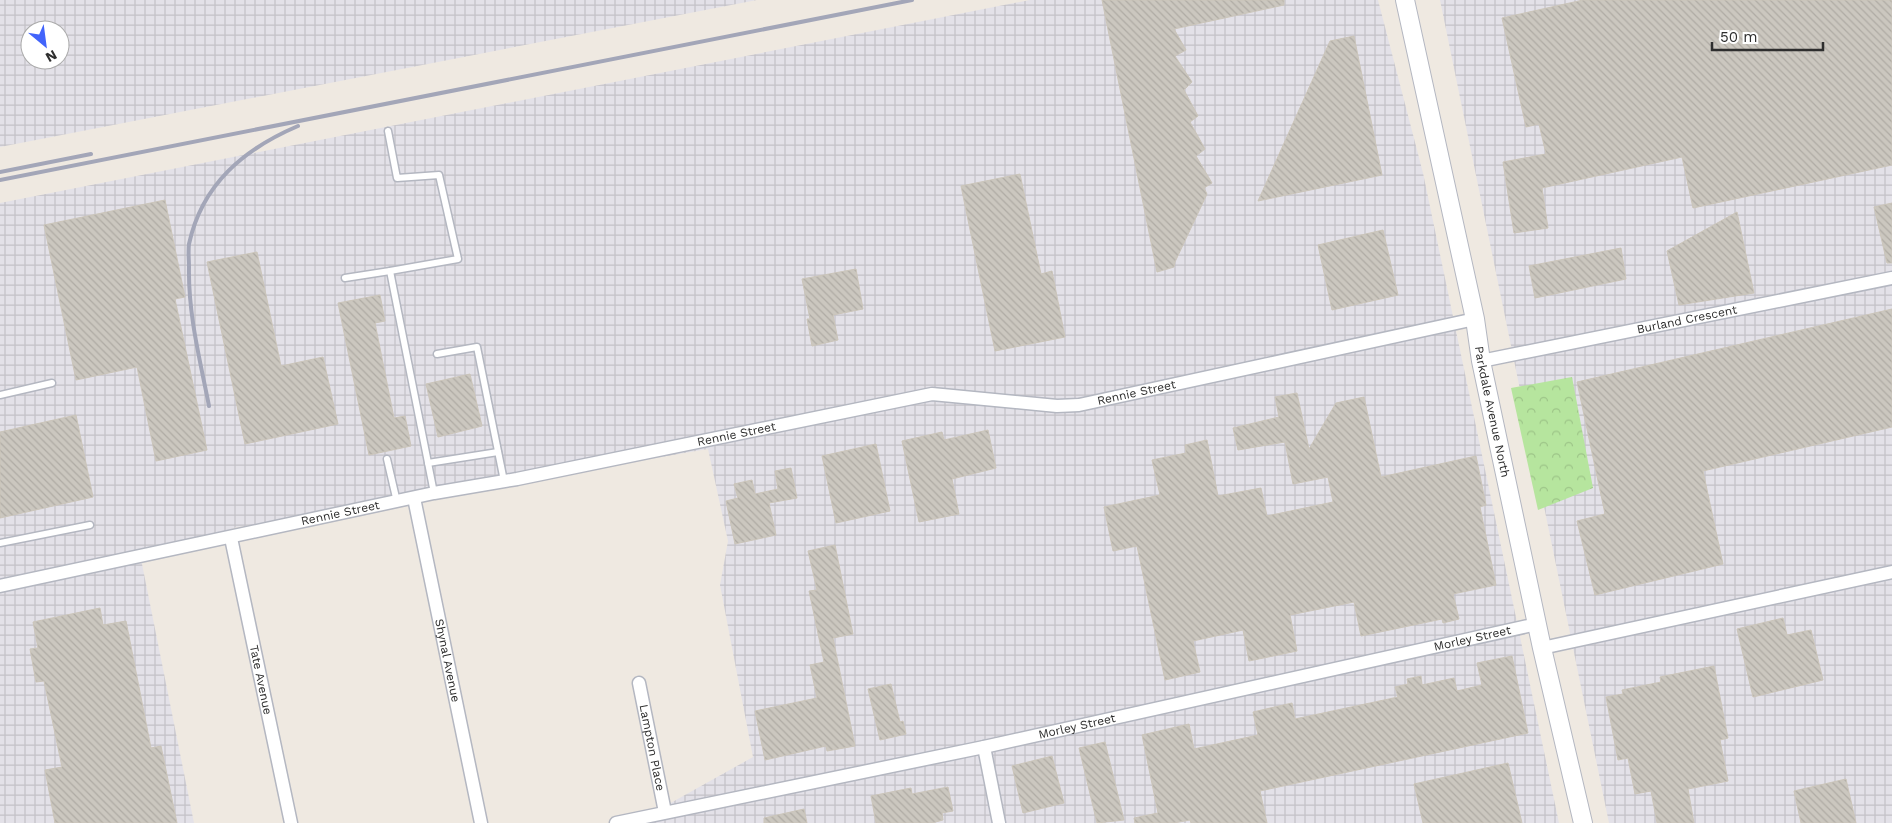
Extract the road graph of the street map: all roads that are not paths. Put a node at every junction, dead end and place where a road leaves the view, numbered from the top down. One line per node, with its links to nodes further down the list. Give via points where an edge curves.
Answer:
1 (1405, 0): 6 (main road, Parkdale Avenue North)
2 (388, 131): 3 (lane, via 397,178 439,175 458,259)
3 (390, 271): 4 (lane); 13 (lane)
4 (345, 278)
5 (1892, 278): 8 (street, Burland Crescent)
6 (1475, 319): 8 (main road, Parkdale Avenue North); 14 (street, Rennie Street, via 1079,405 1057,406 932,394)
7 (437, 354): 11 (lane, via 477,348)
8 (1482, 361): 23 (main road, Parkdale Avenue North)
9 (52, 383): 10 (lane)
10 (0, 395)
11 (498, 452): 13 (lane); 14 (lane)
12 (388, 459): 17 (lane)
13 (428, 463): 15 (lane)
14 (504, 481): 15 (street, Rennie Street)
15 (434, 493): 16 (street, Rennie Street)
16 (414, 498): 17 (street, Rennie Street); 29 (street, Shynal Avenue)
17 (397, 502): 19 (street, Rennie Street)
18 (90, 524): 20 (lane)
19 (231, 538): 22 (street, Rennie Street); 28 (street, Tate Avenue)
20 (0, 543)
21 (1892, 572): 24 (street)
22 (0, 586)
23 (1538, 624): 24 (main road, Parkdale Avenue North); 26 (street, Morley Street)
24 (1542, 648): 32 (main road, Parkdale Avenue North)
25 (639, 683): 27 (street, Lampton Place)
26 (984, 747): 27 (street, Morley Street); 31 (street)
27 (665, 812): 30 (street, Morley Street)
28 (291, 823)
29 (481, 823)
30 (616, 823)
31 (998, 823)
32 (1583, 823)

